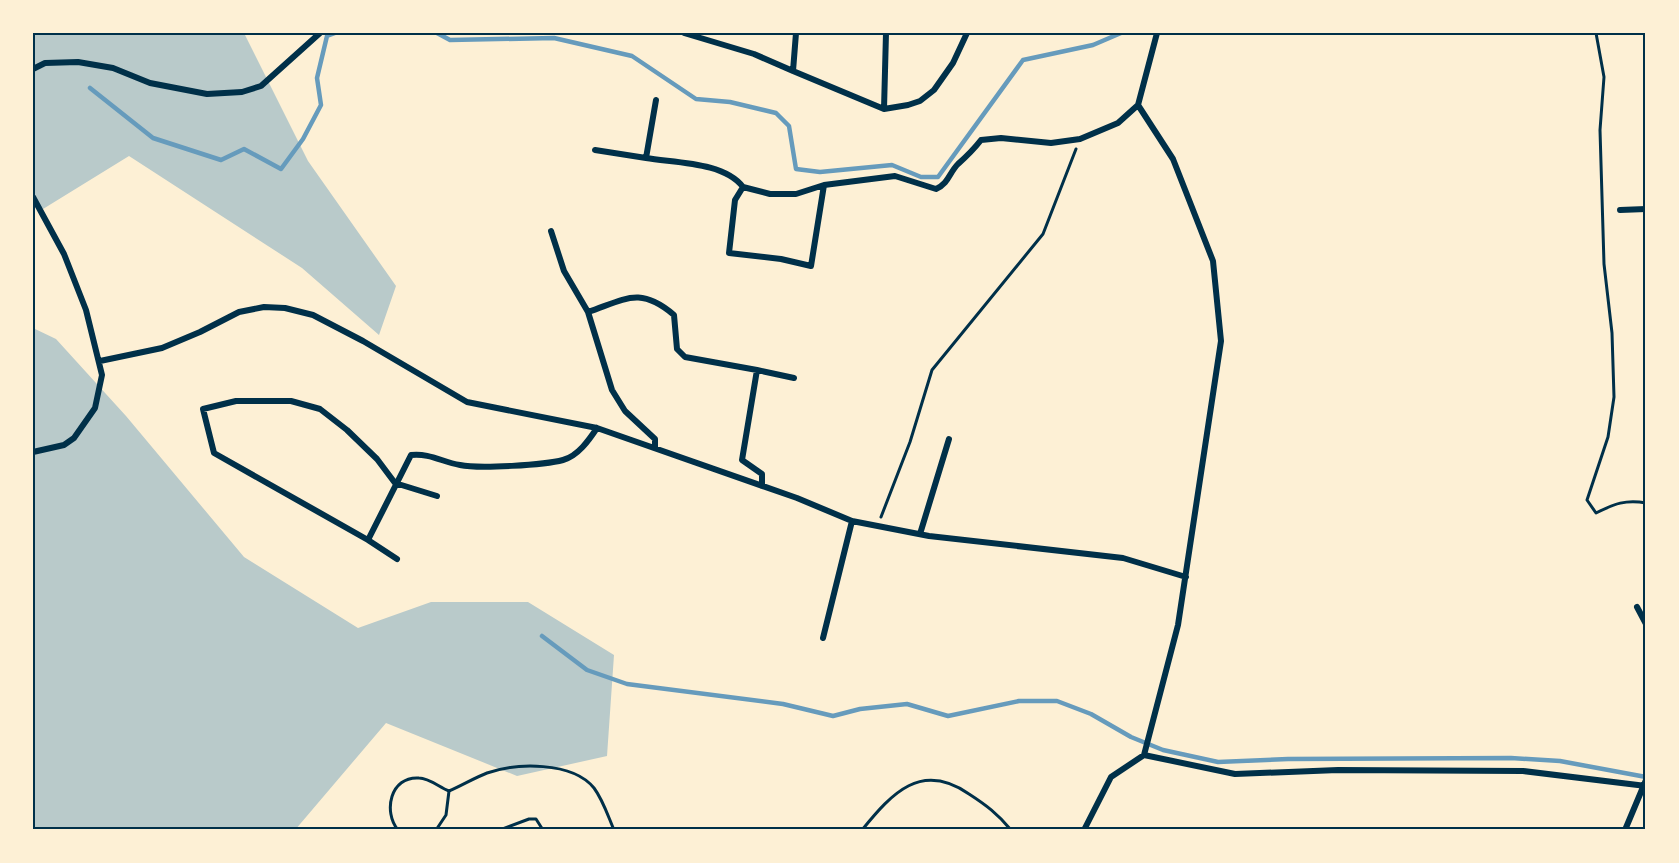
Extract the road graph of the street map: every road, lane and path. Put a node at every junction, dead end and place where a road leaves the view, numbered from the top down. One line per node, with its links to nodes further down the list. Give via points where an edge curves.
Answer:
1 (320, 33): 8 (street, via 261,86 242,92 198,93 78,62 45,63)
2 (684, 33): 9 (street)
3 (796, 33): 9 (street)
4 (886, 33): 12 (street)
5 (967, 33): 12 (street, via 953,63 933,90 920,101)
6 (1156, 33): 11 (street)
7 (1596, 33): 33 (path, via 1604,77 1600,130 1614,397 1608,437 1587,500 1596,513 1615,503)
8 (33, 69)
9 (793, 70): 12 (street)
10 (656, 100): 15 (street)
11 (1138, 105): 13 (street, via 1118,123); 39 (street, via 1173,159 1196,213 1213,261 1219,318 1221,340)
12 (884, 109)
13 (1080, 139): 16 (street, via 981,140 957,165 946,184 936,189 895,176); 35 (path, via 1043,234 932,370 910,442)
14 (595, 150): 15 (street)
15 (646, 158): 17 (street, via 713,169 735,178)
16 (824, 185): 17 (street, via 796,194 770,194); 17 (street, via 812,266 729,253 735,200)
17 (742, 187)
18 (33, 197): 23 (street, via 64,254)
19 (1646, 209): 20 (street)
20 (1620, 210)
21 (551, 231): 22 (street, via 564,271)
22 (588, 312): 24 (street, via 635,296 659,302 674,315 677,349 685,357); 28 (street, via 612,390 625,411 655,439)
23 (100, 361): 26 (street, via 162,348 239,312 285,308 313,315 466,402); 29 (street, via 102,375 95,408 75,438 54,449)
24 (757, 370): 25 (street); 31 (street, via 742,460 762,474)
25 (794, 378)
26 (597, 428): 28 (street); 30 (street, via 586,445 565,460 461,466 426,453 411,455)
27 (949, 439): 36 (street)
28 (655, 448): 31 (street)
29 (33, 452)
30 (395, 483): 32 (street); 37 (street); 37 (street, via 377,459 320,409 291,401 236,401 203,409 214,453)
31 (762, 486): 34 (street)
32 (436, 496)
33 (1646, 503)
34 (852, 521): 35 (street); 42 (street)
35 (878, 524): 36 (street)
36 (920, 534): 39 (street, via 1123,558)
37 (368, 540): 38 (street)
38 (397, 559)
39 (1185, 577): 43 (street, via 1178,625)
40 (1637, 607): 41 (street)
41 (1646, 624)
42 (823, 638)
43 (1144, 755): 44 (street, via 1235,774 1523,771); 53 (street, via 1111,777)
44 (1645, 784): 54 (street)
45 (449, 792): 46 (path, via 421,778 398,785 389,803 389,815); 47 (path, via 446,814); 50 (path, via 487,773 520,766 566,772 592,786)
46 (398, 830)
47 (436, 830)
48 (500, 830): 49 (path, via 530,819 536,819)
49 (543, 830)
50 (614, 830)
51 (862, 830): 52 (path, via 904,788 921,780 938,780 956,785 995,811)
52 (1011, 830)
53 (1083, 830)
54 (1625, 830)

